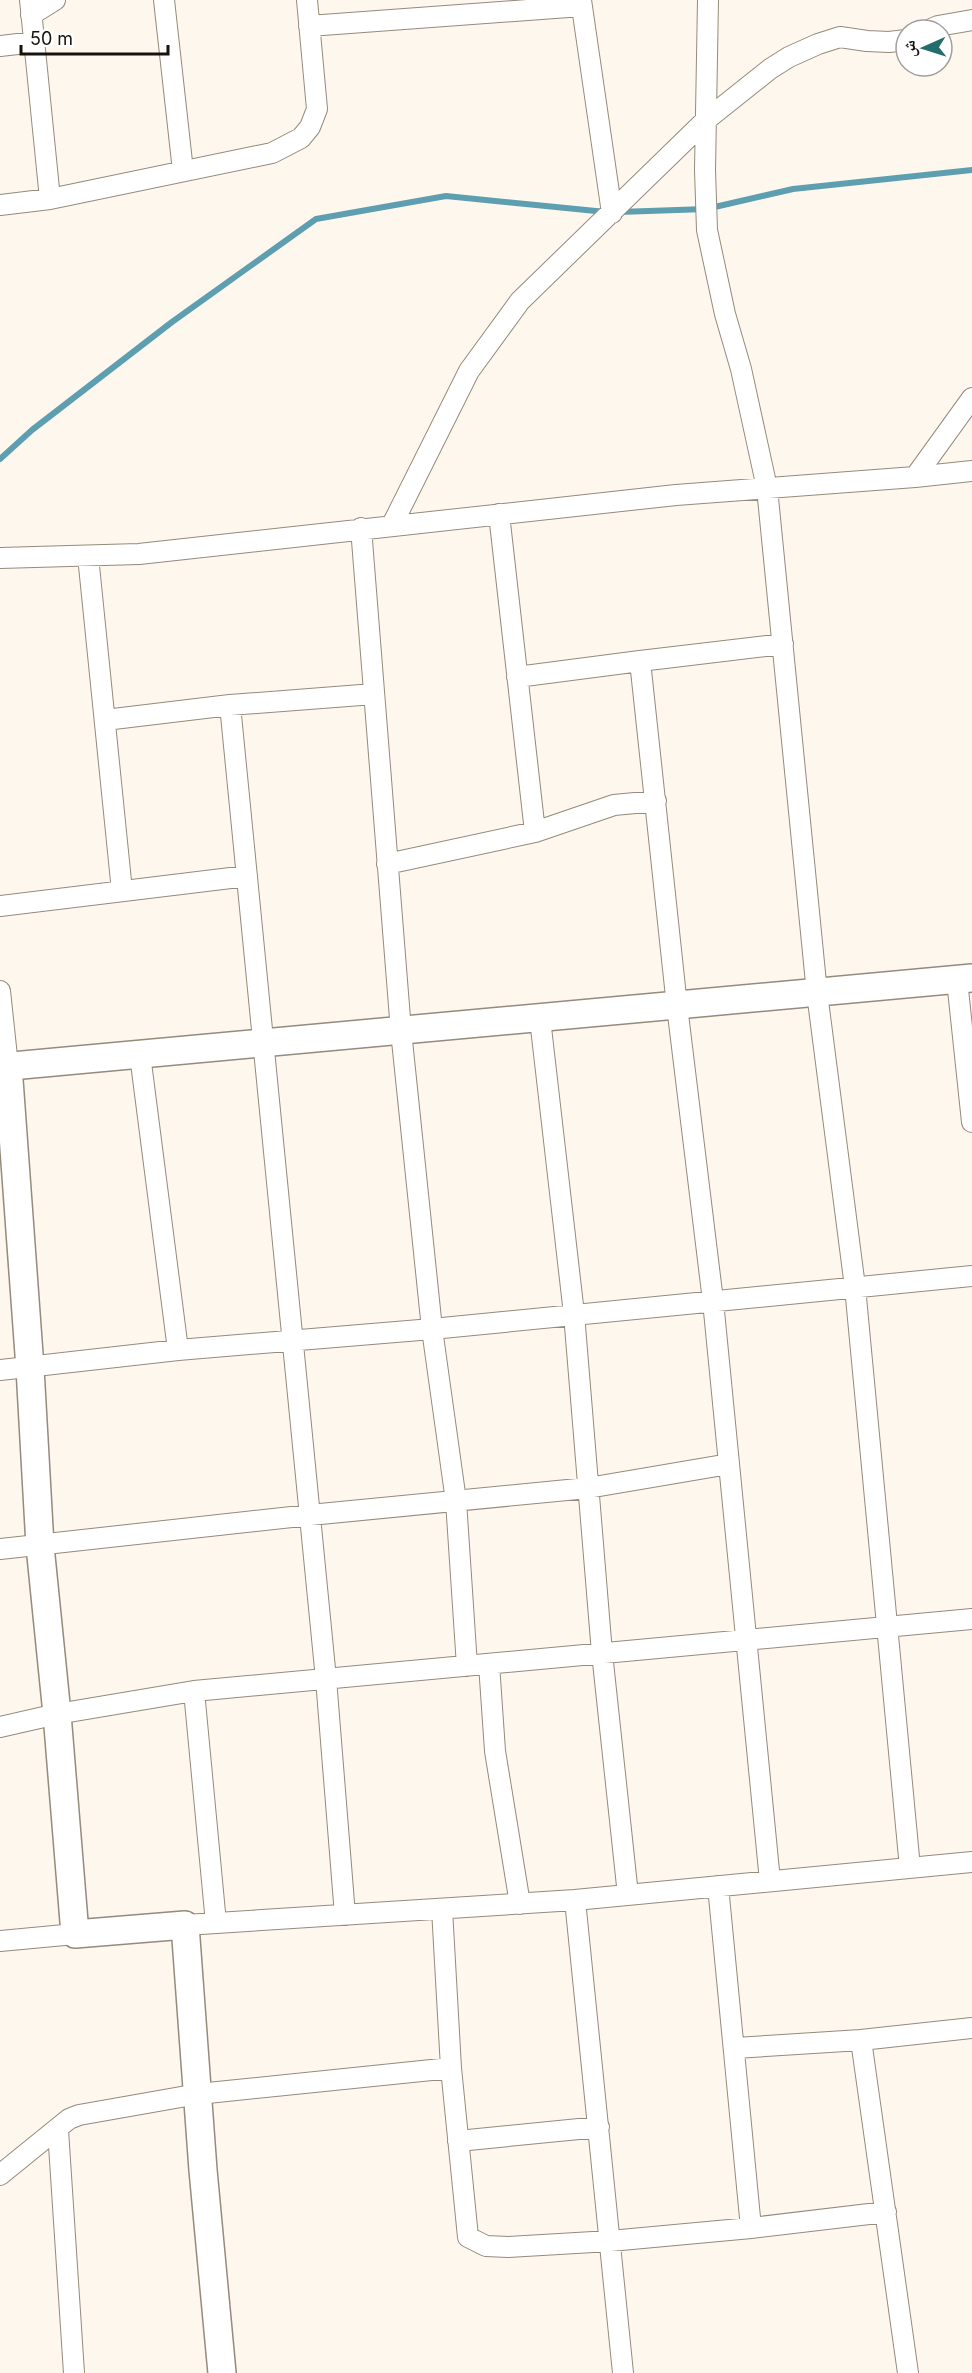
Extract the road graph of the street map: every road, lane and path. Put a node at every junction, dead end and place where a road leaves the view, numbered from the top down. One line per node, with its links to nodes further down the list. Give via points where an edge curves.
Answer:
1 (55, 0): 6 (street)
2 (164, 0): 15 (street)
3 (307, 0): 10 (street)
4 (708, 0): 14 (street)
5 (582, 3): 7 (street); 18 (street)
6 (30, 8): 12 (street)
7 (459, 8): 10 (street)
8 (972, 20): 9 (street)
9 (954, 23)
10 (309, 26): 15 (street, via 318,109 301,138 272,153)
11 (894, 41): 14 (street, via 840,37 818,44 770,69)
12 (35, 42): 13 (street); 16 (street)
13 (0, 46)
14 (706, 120): 18 (street); 22 (street, via 707,230)
15 (183, 171): 16 (street)
16 (50, 199): 17 (street)
17 (0, 205)
18 (612, 213): 24 (street, via 519,301 492,337 469,371)
19 (972, 398): 21 (street)
20 (972, 471): 21 (street)
21 (915, 477): 22 (street)
22 (767, 488): 23 (street); 28 (street)
23 (499, 514): 24 (street); 30 (street)
24 (392, 525): 25 (street)
25 (361, 528): 26 (street, via 139,554); 31 (street)
26 (88, 556): 27 (street); 33 (street)
27 (0, 558)
28 (783, 644): 29 (street); 42 (street)
29 (640, 661): 30 (street); 34 (street)
30 (518, 677): 35 (street)
31 (374, 694): 32 (street); 36 (street)
32 (230, 705): 33 (street); 37 (street)
33 (105, 720): 38 (street)
34 (656, 801): 35 (street, via 614,805); 43 (street)
35 (535, 832): 36 (street)
36 (387, 864): 45 (street)
37 (247, 876): 38 (street); 46 (street)
38 (122, 891): 39 (street)
39 (0, 906)
40 (964, 979): 42 (street); 49 (street)
41 (0, 991): 48 (street)
42 (817, 993): 43 (street); 51 (street)
43 (676, 1006): 44 (street); 52 (street)
44 (540, 1019): 45 (street); 53 (street)
45 (401, 1031): 46 (street); 54 (street)
46 (263, 1044): 47 (street); 55 (street)
47 (140, 1055): 48 (street); 56 (street)
48 (4, 1067): 57 (street)
49 (972, 1122)
50 (972, 1276): 51 (street)
51 (855, 1287): 52 (street); 66 (street)
52 (713, 1301): 53 (street); 59 (street)
53 (574, 1314): 54 (street); 60 (street)
54 (432, 1329): 55 (street); 61 (street)
55 (293, 1341): 56 (street); 62 (street)
56 (178, 1350): 57 (street)
57 (30, 1368): 58 (street); 63 (street)
58 (0, 1370)
59 (729, 1464): 60 (street); 67 (street)
60 (588, 1488): 61 (street); 68 (street)
61 (456, 1501): 62 (street); 70 (street)
62 (310, 1515): 63 (street); 71 (street)
63 (40, 1546): 64 (street); 73 (street)
64 (0, 1549)
65 (972, 1619): 66 (street)
66 (887, 1627): 67 (street); 76 (street)
67 (746, 1640): 68 (street); 77 (street)
68 (602, 1653): 69 (street); 79 (street)
69 (489, 1664): 70 (street); 81 (street, via 495,1751)
70 (467, 1666): 71 (street)
71 (326, 1679): 72 (street); 83 (street)
72 (194, 1691): 73 (street); 84 (street)
73 (57, 1714): 74 (street); 86 (street)
74 (0, 1727)
75 (972, 1862): 76 (street)
76 (910, 1868): 77 (street)
77 (770, 1881): 78 (street)
78 (718, 1886): 79 (street); 90 (street)
79 (628, 1895): 80 (street)
80 (575, 1900): 81 (street); 93 (street)
81 (520, 1904): 82 (street)
82 (442, 1909): 83 (street); 91 (street)
83 (345, 1915): 84 (street)
84 (216, 1923): 85 (street)
85 (185, 1925): 86 (street); 92 (street)
86 (75, 1934): 87 (street)
87 (0, 1941)
88 (972, 2028): 89 (street)
89 (861, 2040): 90 (street); 97 (street)
90 (735, 2048): 98 (street)
91 (451, 2068): 92 (street); 95 (street)
92 (198, 2094): 94 (street, via 79,2115); 101 (street)
93 (599, 2127): 95 (street); 99 (street)
94 (58, 2130): 96 (street); 100 (street)
95 (459, 2141): 99 (street, via 468,2237 486,2246 508,2247)
96 (0, 2175)
97 (886, 2212): 98 (street); 103 (street)
98 (751, 2228): 99 (street)
99 (610, 2241): 102 (street)
100 (74, 2373)
101 (222, 2373)
102 (623, 2373)
103 (908, 2373)

